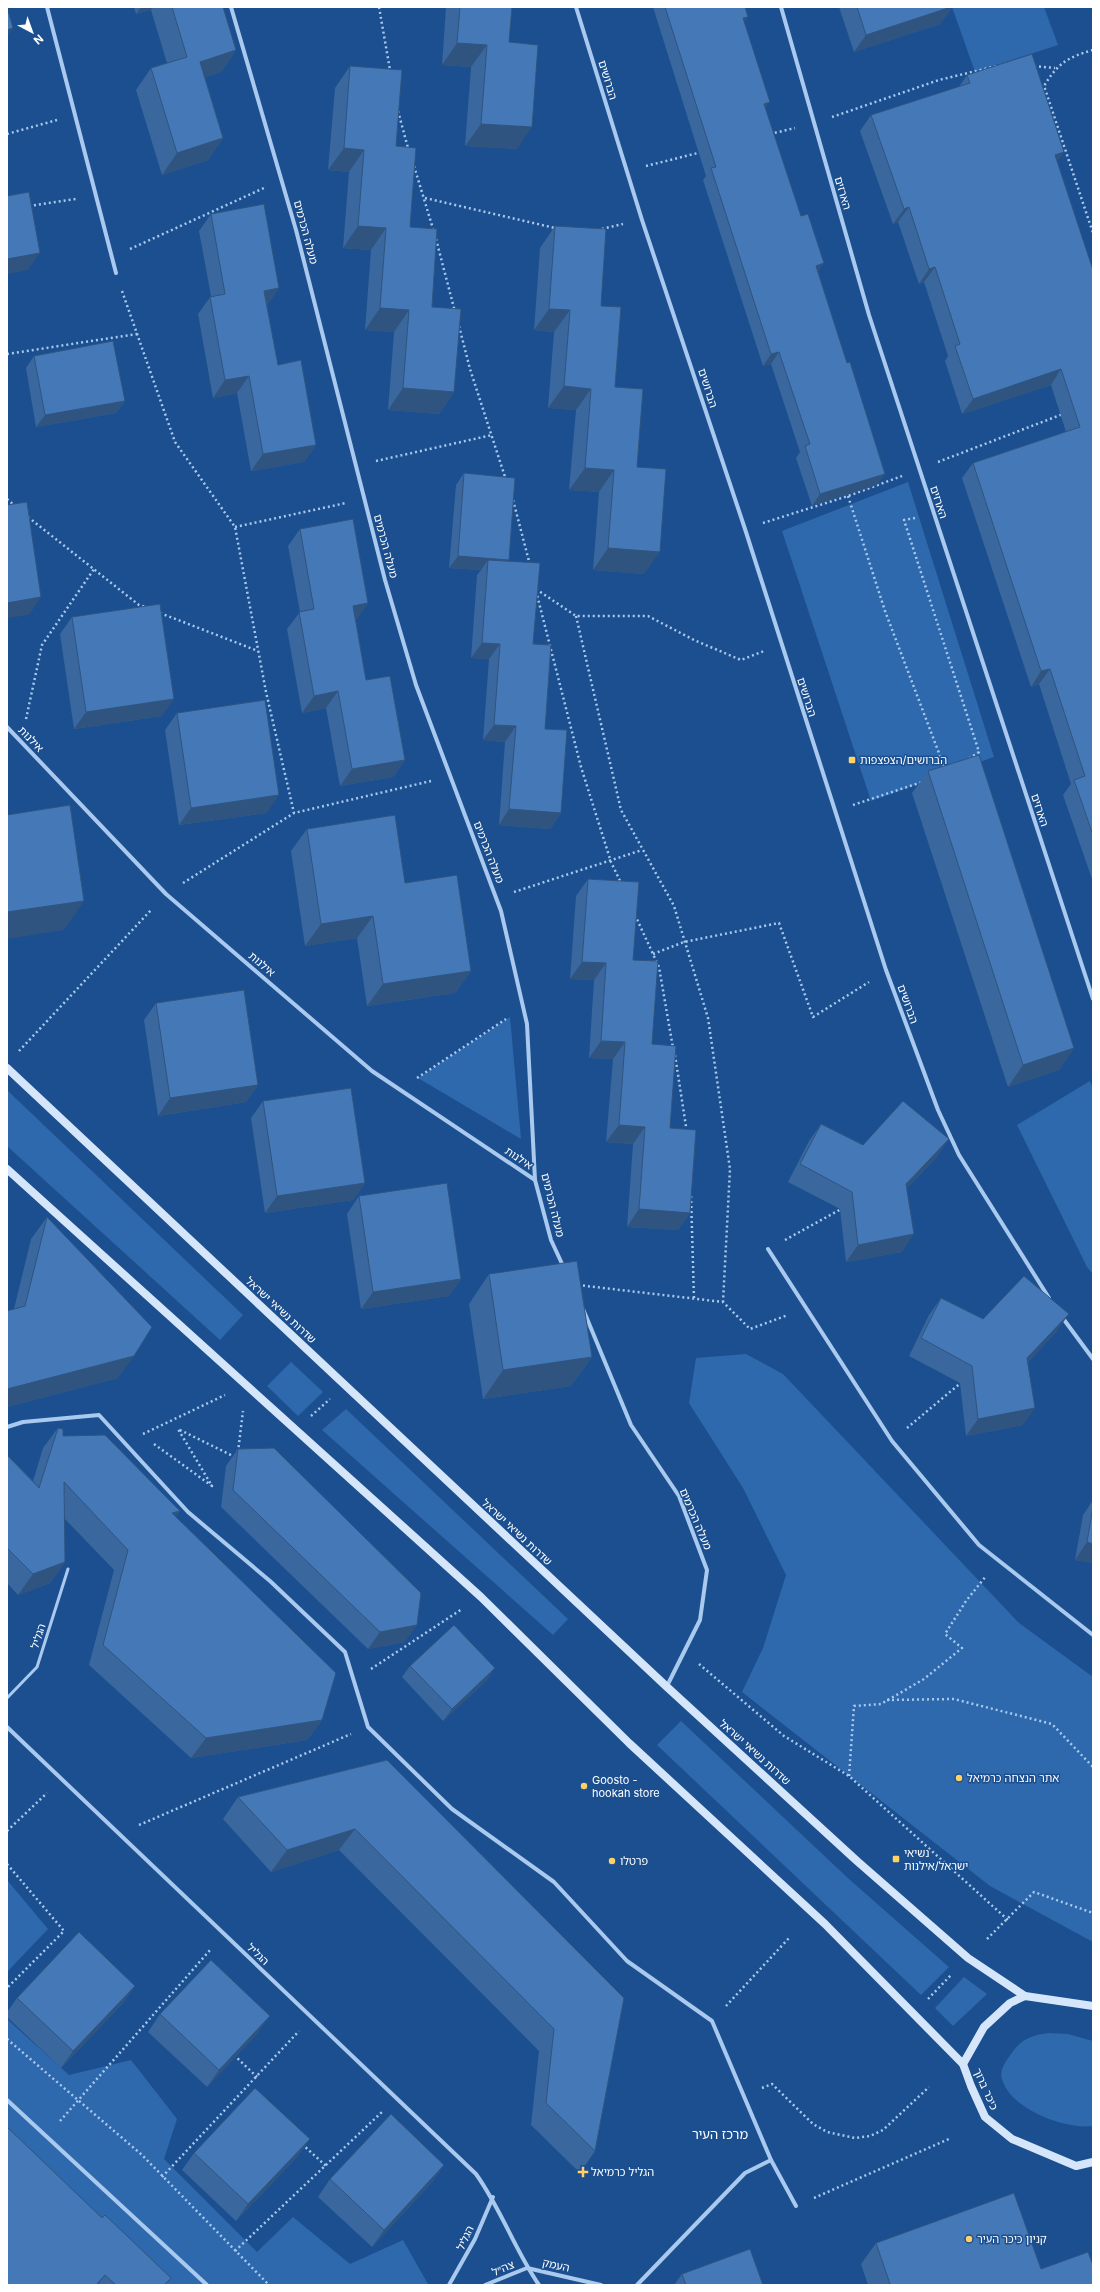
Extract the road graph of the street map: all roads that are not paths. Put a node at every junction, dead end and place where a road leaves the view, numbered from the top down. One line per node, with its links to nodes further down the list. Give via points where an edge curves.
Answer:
1 (47, 7): 5 (street)
2 (231, 7): 10 (street, מעלה הכרמים, via 282,180 364,499 416,685 501,911 527,1024)
3 (576, 7): 14 (street, הברושים, via 626,171 745,529 886,970 938,1110 959,1155)
4 (781, 7): 7 (street, הארזים, via 869,315)
5 (116, 273)
6 (7, 727): 10 (street, אילנות, via 166,894 372,1071)
7 (1093, 1000)
8 (7, 1068): 20 (main road, שדרות נשיאי ישראל)
9 (7, 1169): 25 (main road, via 481,1596 629,1743 825,1924)
10 (535, 1180): 12 (street, מעלה הכרמים, via 551,1240)
11 (768, 1249): 19 (street, via 892,1441 980,1545)
12 (572, 1284)
13 (581, 1304): 20 (street, מעלה הכרמים, via 631,1425 679,1496 708,1570 700,1620)
14 (1053, 1304)
15 (1057, 1310): 16 (street)
16 (1093, 1359)
17 (7, 1427): 27 (street, via 23,1422 99,1415 188,1512 270,1581 345,1652 368,1727 452,1809 554,1882 626,1961 712,2022)
18 (68, 1569): 21 (lane, הגליל, via 37,1667)
19 (1093, 1635)
20 (666, 1687): 23 (main road, שדרות נשיאי ישראל, via 962,1953)
21 (7, 1698)
22 (7, 1727): 29 (street, הגליל, via 476,2174)
23 (1025, 1996): 24 (main road); 25 (main road, כיכר ברוך, via 1010,2003 984,2027)
24 (1093, 2006)
25 (963, 2064): 28 (main road, כיכר ברוך, via 985,2117 1012,2139 1076,2166)
26 (7, 2100): 32 (street)
27 (771, 2160): 30 (street); 37 (street, via 745,2173)
28 (1093, 2162)
29 (493, 2197): 31 (street, הגליל); 33 (street, הגליל, via 475,2239)
30 (796, 2206)
31 (527, 2268): 34 (street, צה״ל); 35 (street, העמק); 36 (street, העמק)
32 (207, 2285)
33 (450, 2285)
34 (485, 2285)
35 (539, 2285)
36 (601, 2285)
37 (637, 2285)

